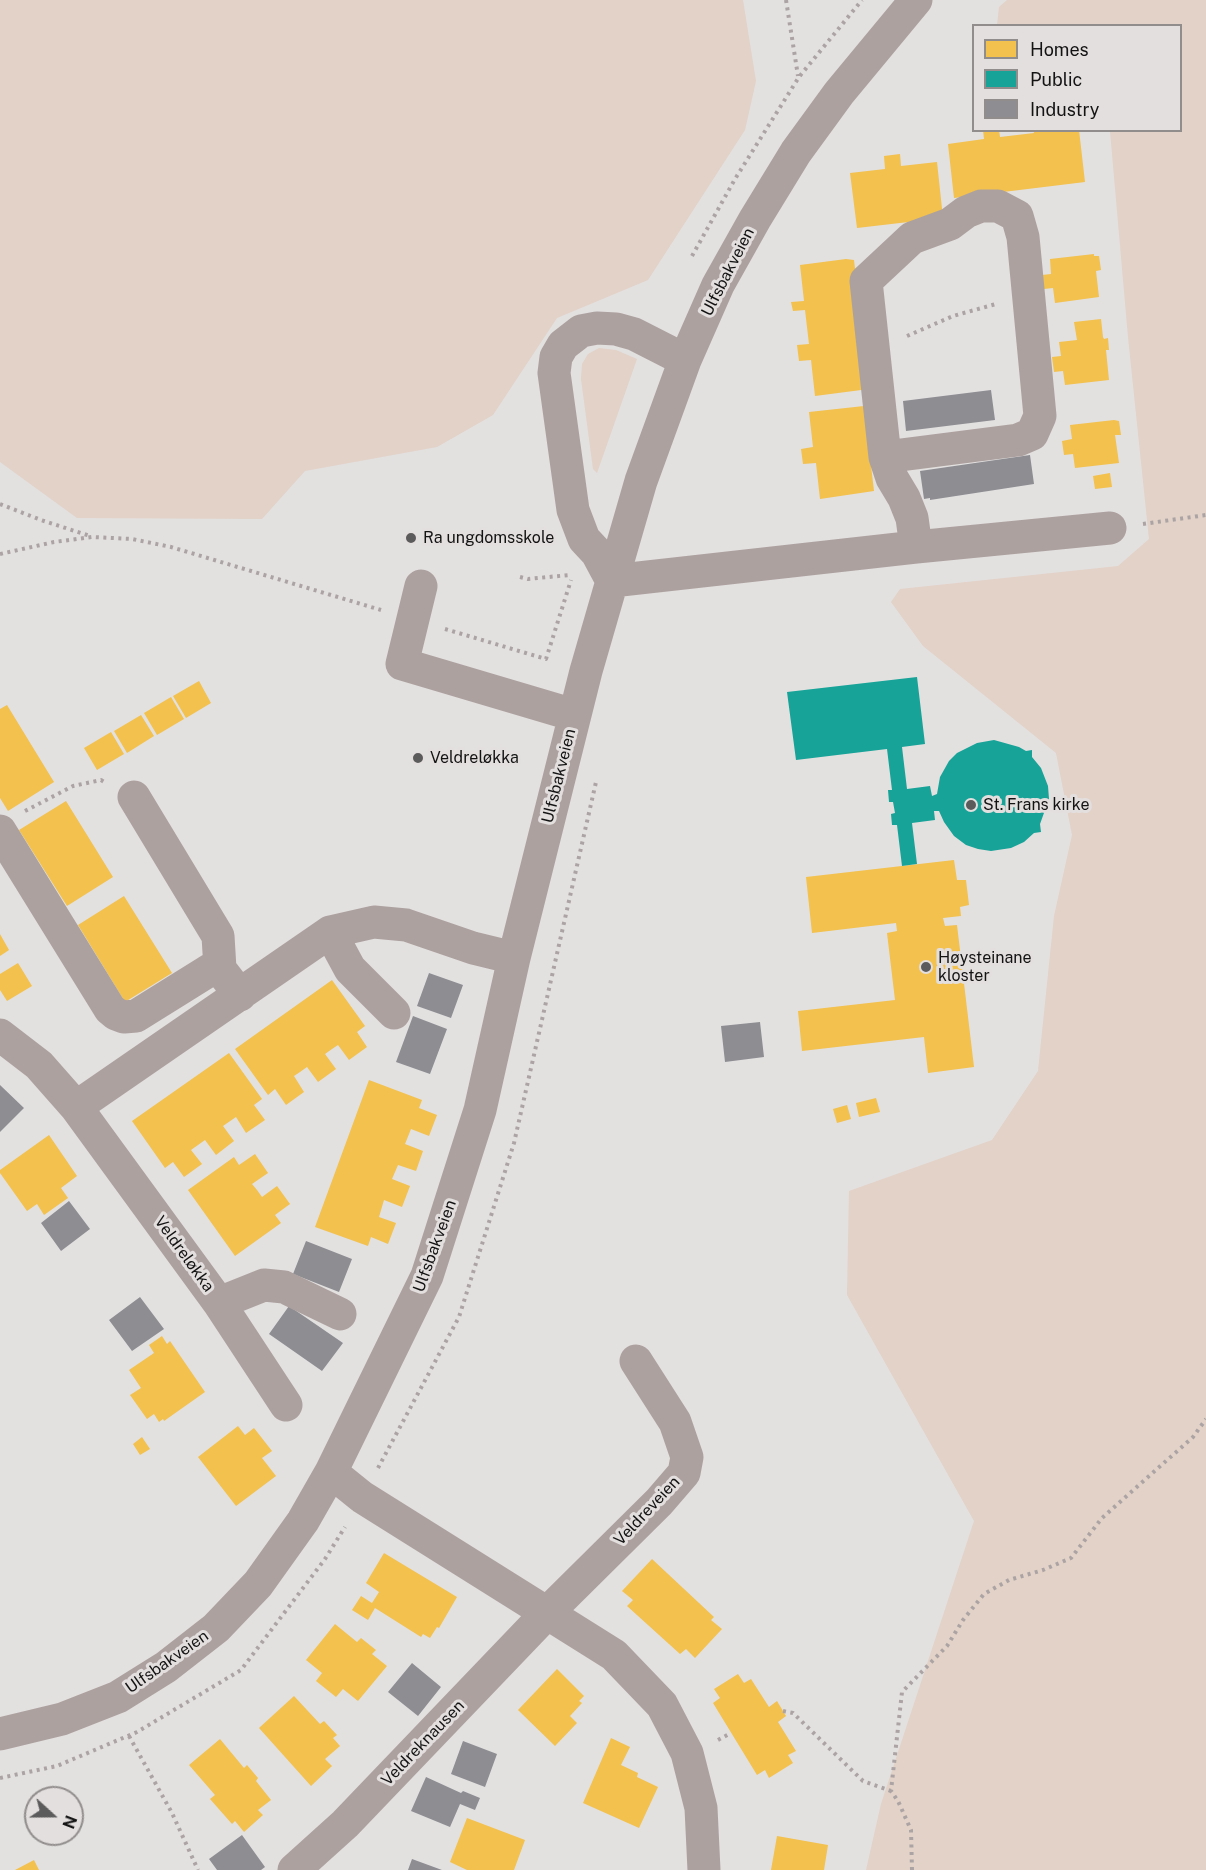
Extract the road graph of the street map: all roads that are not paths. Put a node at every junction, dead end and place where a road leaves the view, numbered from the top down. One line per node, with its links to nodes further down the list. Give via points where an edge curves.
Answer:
1 (916, 0): 2 (street, Ulfsbakveien, via 796,152 718,285)
2 (685, 360): 6 (street, Ulfsbakveien, via 641,481); 6 (street, via 634,334 597,328 581,331 556,357 554,373 573,510 584,539 597,553)
3 (885, 457): 3 (street, via 866,281 912,238 950,224 981,206 998,206 1017,216 1023,237 1040,416 1032,434 1018,440); 5 (street, via 912,518)
4 (1110, 528): 5 (street)
5 (916, 547): 6 (street)
6 (612, 581): 8 (street, Ulfsbakveien)
7 (421, 586): 8 (street, via 402,664)
8 (574, 715): 12 (street, Ulfsbakveien)
9 (134, 797): 13 (street, via 218,936)
10 (10, 822): 13 (street, via 116,1014 136,1016 205,971)
11 (330, 932): 12 (street, via 374,922 406,925); 14 (street); 15 (street, via 350,969)
12 (514, 958): 22 (street, Ulfsbakveien, via 480,1110 427,1276)
13 (220, 969): 14 (street)
14 (240, 995): 17 (street)
15 (394, 1013)
16 (0, 1035): 17 (street, Veldreløkka, via 39,1065)
17 (76, 1107): 18 (street, Veldreløkka)
18 (219, 1303): 19 (street, via 264,1285 284,1287); 21 (street, Veldreløkka)
19 (340, 1314)
20 (636, 1361): 23 (street, Veldreveien, via 675,1422 687,1457 684,1473 660,1502)
21 (286, 1405)
22 (331, 1472): 23 (street, via 362,1497); 24 (street, Ulfsbakveien, via 303,1521 258,1584 216,1628 166,1667 118,1697 71,1716)
23 (548, 1612): 25 (street, Veldreknausen, via 345,1824); 26 (street, via 614,1655 662,1705 687,1753 701,1808)
24 (0, 1734)
25 (294, 1870)
26 (704, 1870)

